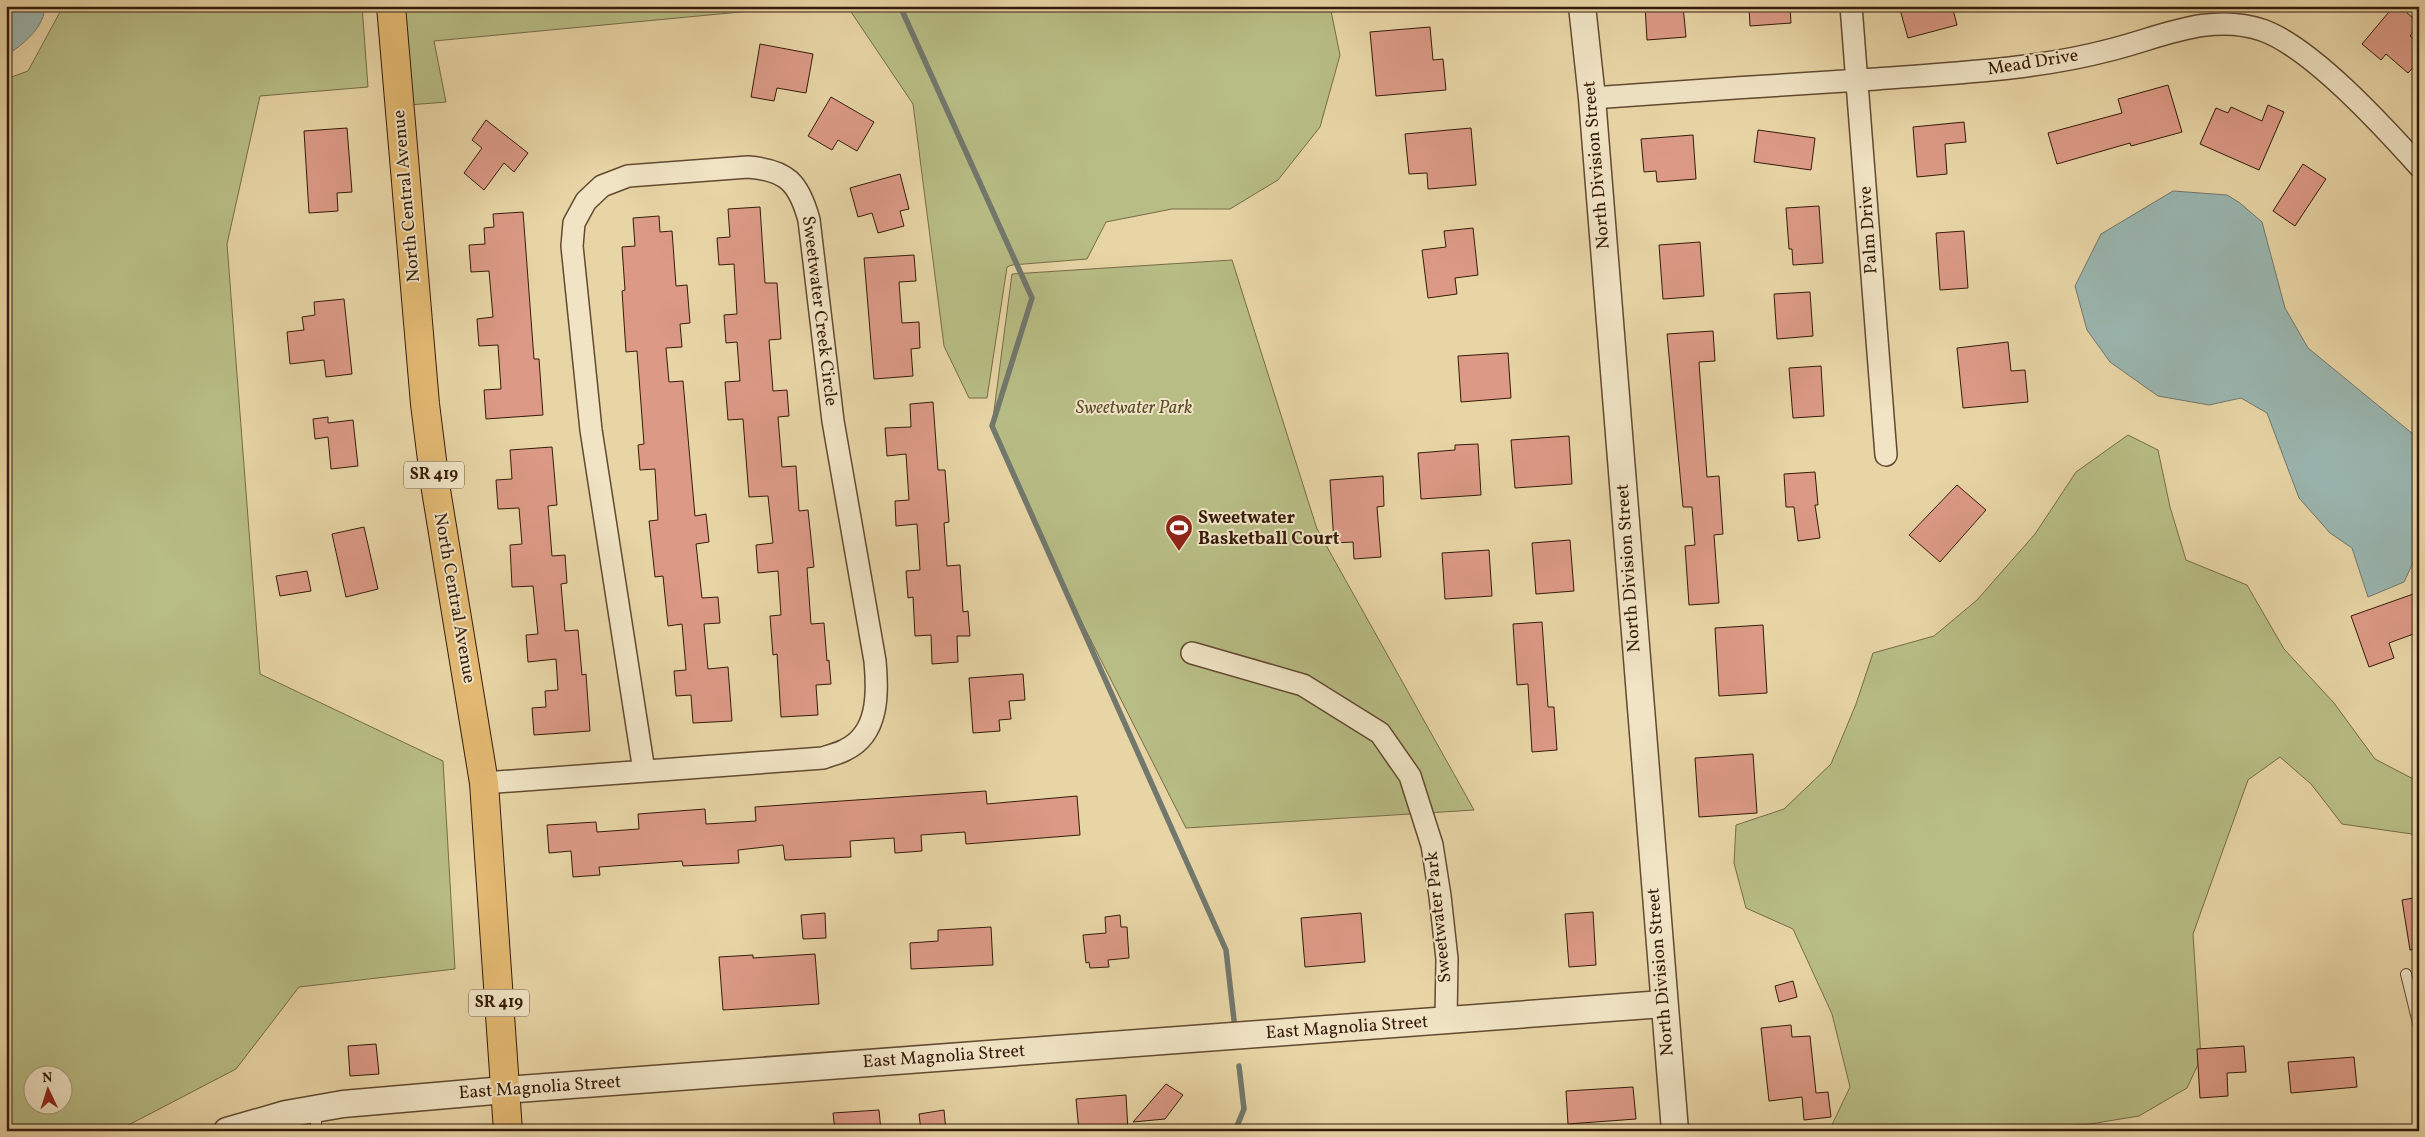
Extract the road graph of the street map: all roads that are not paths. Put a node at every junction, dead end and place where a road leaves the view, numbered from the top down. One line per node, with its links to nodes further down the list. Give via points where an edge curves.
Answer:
1 (390, 6): 10 (main road, North Central Avenue / SR 419, via 425,404)
2 (1582, 6): 5 (street, North Division Street)
3 (1852, 6): 4 (street, Palm Drive)
4 (1858, 80): 5 (street, Mead Drive); 6 (street, Mead Drive, via 2001,70 2110,50 2208,24 2234,24 2261,29 2284,40 2331,78); 7 (street, Palm Drive)
5 (1592, 98): 12 (street, North Division Street)
6 (2419, 166)
7 (1886, 455)
8 (1192, 653): 13 (street, Sweetwater Park, via 1303,685 1380,734 1410,776 1432,845 1440,896 1447,959)
9 (644, 771): 9 (street, Sweetwater Creek Circle, via 823,758 846,750 863,735 874,714 878,690 875,661 833,421 809,220 802,197 790,180 768,168 628,176 602,186 586,201 574,223 572,246 591,430); 10 (street, Sweetwater Creek Circle)
10 (484, 784): 15 (main road, North Central Avenue / SR 419)
11 (2406, 974): 14 (lane)
12 (1663, 1004): 13 (street, East Magnolia Street); 19 (street, North Division Street)
13 (1446, 1020): 15 (street, East Magnolia Street)
14 (2419, 1027)
15 (505, 1090): 16 (street, East Magnolia Street); 18 (main road, North Central Avenue / SR 419)
16 (316, 1120): 17 (street, East Magnolia Street, via 286,1114)
17 (227, 1131)
18 (508, 1131)
19 (1675, 1131)

